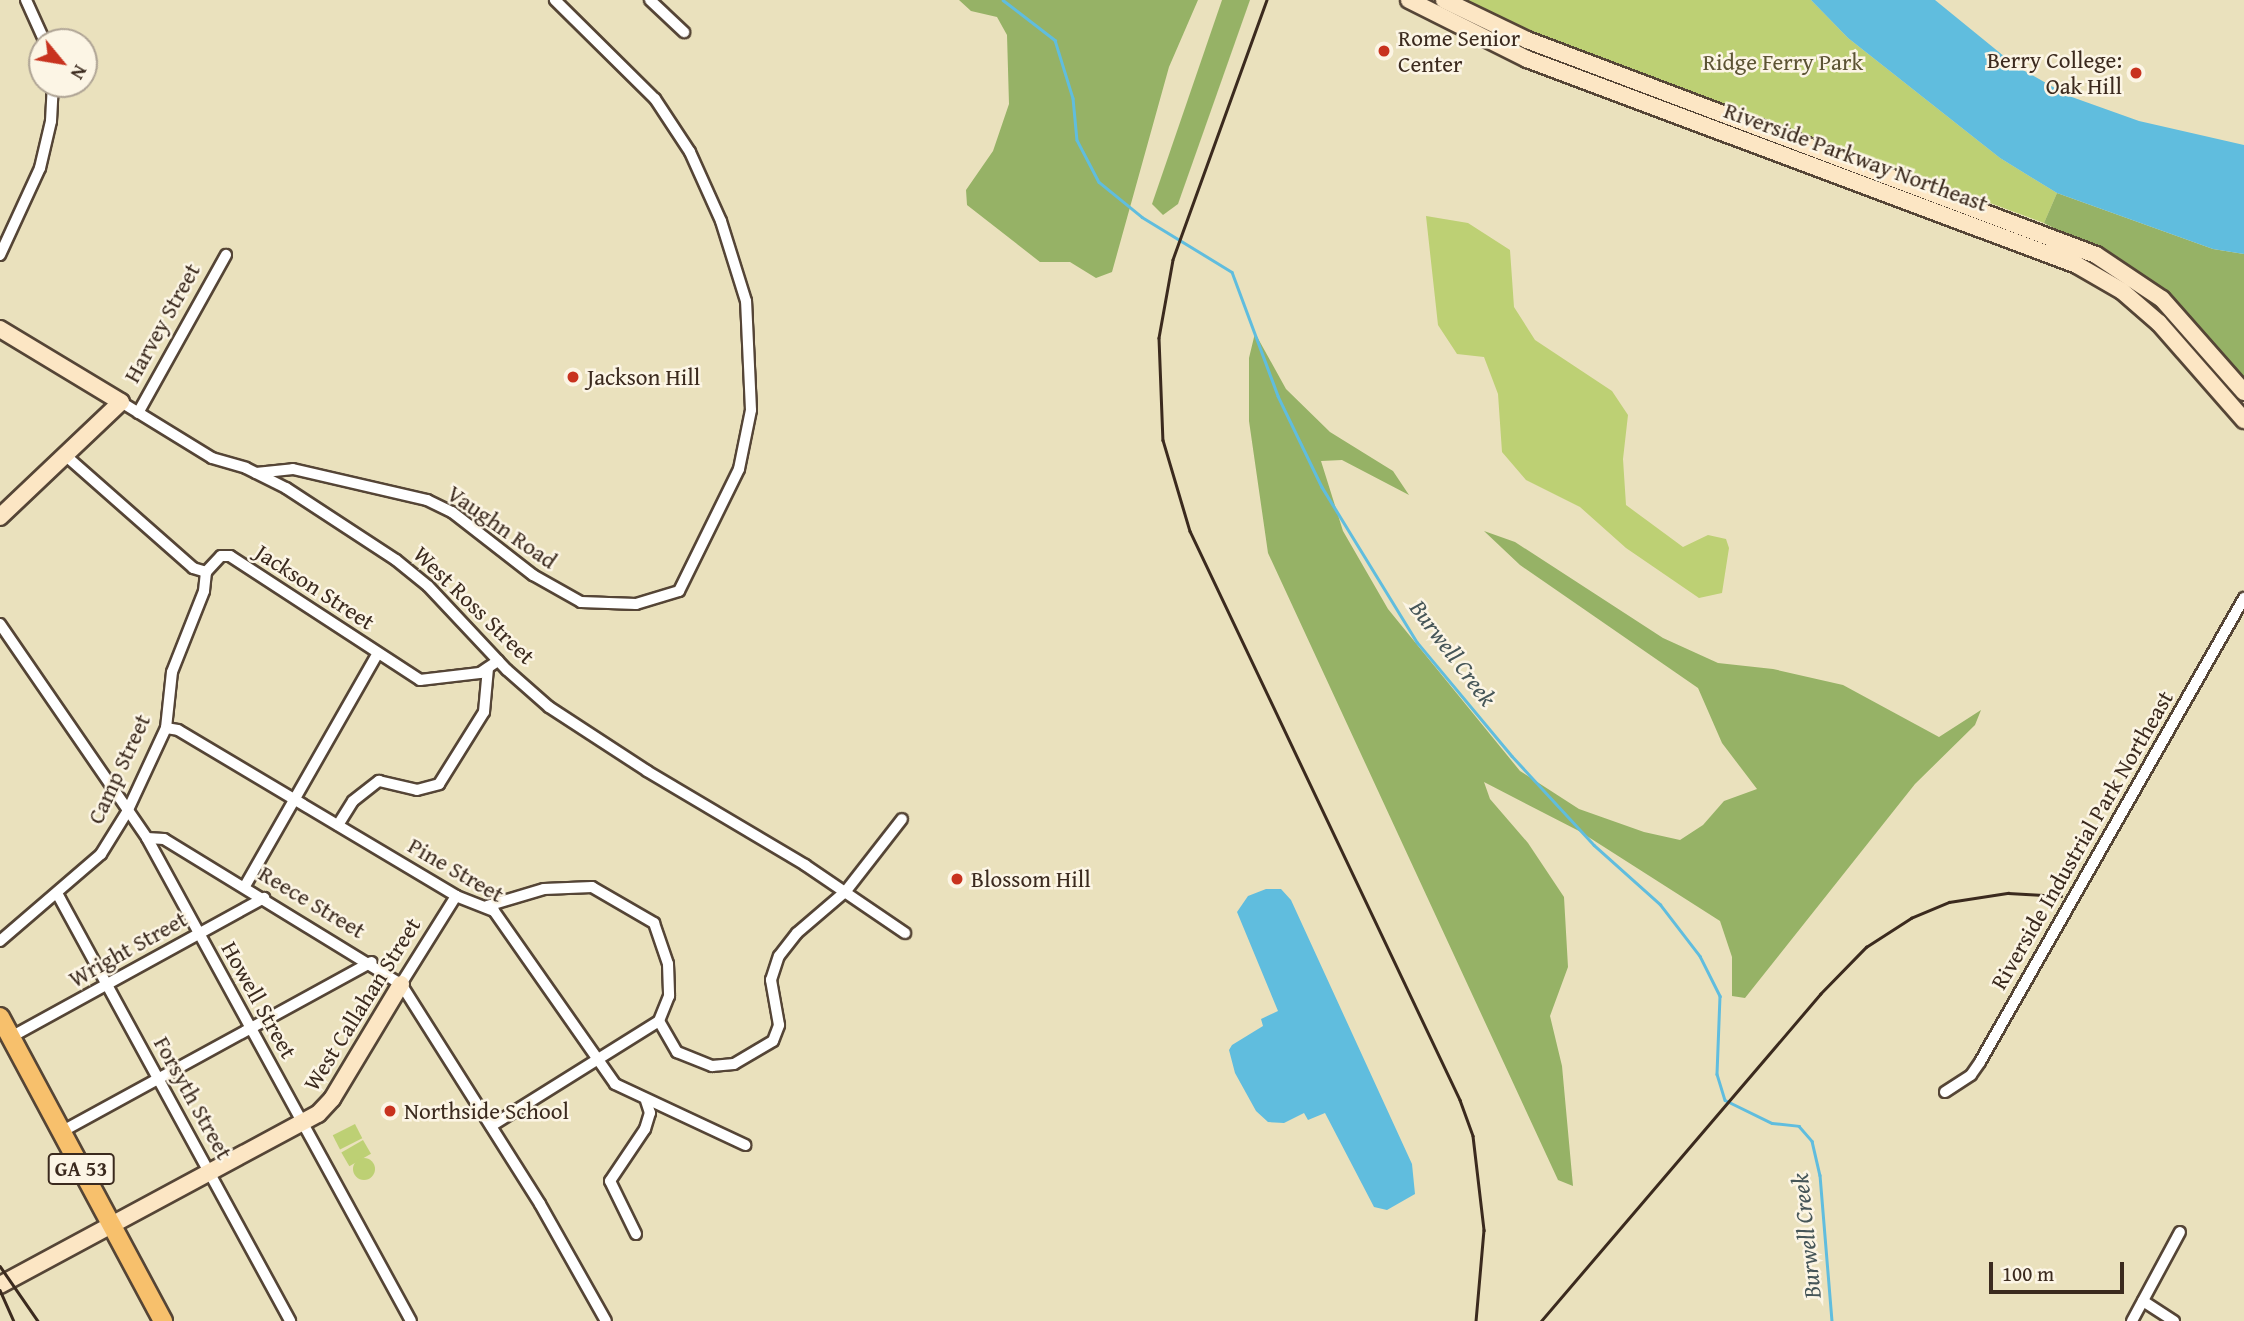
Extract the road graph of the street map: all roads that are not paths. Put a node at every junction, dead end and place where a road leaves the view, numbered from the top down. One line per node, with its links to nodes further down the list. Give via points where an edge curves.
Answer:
1 (26, 0): 6 (street)
2 (555, 0): 17 (street, Vaughn Road, via 654,99 690,152 721,221 746,301 751,410 740,469 679,591 636,604 581,602 533,575 452,512 426,500 293,469)
3 (650, 0): 7 (street)
4 (1409, 0): 15 (main road, Riverside Parkway Northeast, via 1519,55 2077,265 2122,291 2159,323)
5 (1444, 0): 12 (main road, Riverside Parkway Northeast, via 1528,40 2096,255 2162,299)
6 (39, 28)
7 (684, 32)
8 (52, 98): 9 (street, via 40,168)
9 (0, 255)
10 (226, 255): 14 (street, Harvey Street)
11 (0, 329): 13 (main road, West Ross Street)
12 (2244, 392)
13 (121, 402): 14 (street, West Ross Street); 16 (main road, Harvey Street)
14 (138, 413): 17 (street, West Ross Street, via 212,458)
15 (2244, 420)
16 (65, 455): 18 (main road, Harvey Street); 19 (street, via 193,568)
17 (256, 473): 23 (street, West Ross Street, via 414,573)
18 (0, 517)
19 (206, 572): 22 (street, Jackson Street, via 221,555 230,556); 25 (street, Camp Street, via 204,591 172,672)
20 (2244, 598): 49 (street, Riverside Industrial Park Northeast, via 1980,1062 1972,1075)
21 (0, 624): 27 (street, Howell Street)
22 (378, 653): 24 (street, Jackson Street, via 427,682); 26 (street)
23 (498, 661): 24 (street, Jackson Street); 32 (street, West Ross Street, via 527,689 600,742)
24 (488, 668): 29 (street, via 484,712 439,784 417,790 379,781 353,801)
25 (166, 728): 26 (street, Pine Street, via 177,730); 27 (street, Camp Street)
26 (293, 800): 29 (street, Pine Street); 31 (street)
27 (127, 812): 30 (street, Howell Street); 33 (street, Camp Street, via 101,854)
28 (902, 819): 32 (street)
29 (338, 825): 34 (street, Pine Street)
30 (147, 838): 31 (street, Reece Street, via 164,839); 38 (street, Howell Street)
31 (245, 886): 35 (street, Reece Street)
32 (846, 891): 37 (street, West Ross Street); 44 (street, via 797,933 779,956 771,980 779,1025 767,1046 734,1064 712,1066 677,1052)
33 (58, 895): 39 (street, Camp Street); 41 (street, Forsyth Street)
34 (456, 896): 36 (street, Pine Street); 42 (street, West Callahan Street)
35 (264, 898): 38 (street, Wright Street); 40 (street, Reece Street)
36 (487, 906): 44 (street, via 544,889 592,887 654,923 668,964 669,996); 47 (street, Pine Street, via 500,918)
37 (905, 933)
38 (199, 934): 41 (street, Wright Street); 45 (street, Howell Street)
39 (0, 942)
40 (371, 962): 42 (street, Reece Street); 45 (street)
41 (107, 984): 46 (street, Wright Street); 48 (street, Forsyth Street)
42 (401, 984): 51 (main road, West Callahan Street, via 332,1099); 52 (street, Reece Street)
43 (0, 1017): 46 (main road, GA 53)
44 (659, 1021): 47 (street)
45 (250, 1028): 48 (street); 51 (street, Howell Street)
46 (11, 1037): 53 (main road, GA 53)
47 (596, 1062): 50 (street, Pine Street, via 614,1084); 52 (street)
48 (159, 1079): 53 (street); 55 (street, Forsyth Street)
49 (1945, 1092)
50 (646, 1101): 54 (street, Pine Street); 58 (street, via 650,1113 645,1129 610,1181)
51 (303, 1122): 55 (main road, West Callahan Street); 63 (street, Howell Street)
52 (491, 1126): 64 (street, Reece Street)
53 (61, 1132): 56 (main road, GA 53)
54 (744, 1145)
55 (210, 1173): 56 (main road, West Callahan Street); 62 (street, Forsyth Street)
56 (111, 1224): 59 (main road, West Callahan Street); 61 (main road, GA 53)
57 (2179, 1232): 60 (street)
58 (636, 1234)
59 (0, 1285)
60 (2143, 1301): 65 (street); 66 (street)
61 (163, 1321)
62 (290, 1321)
63 (411, 1321)
64 (606, 1321)
65 (2132, 1321)
66 (2174, 1321)

